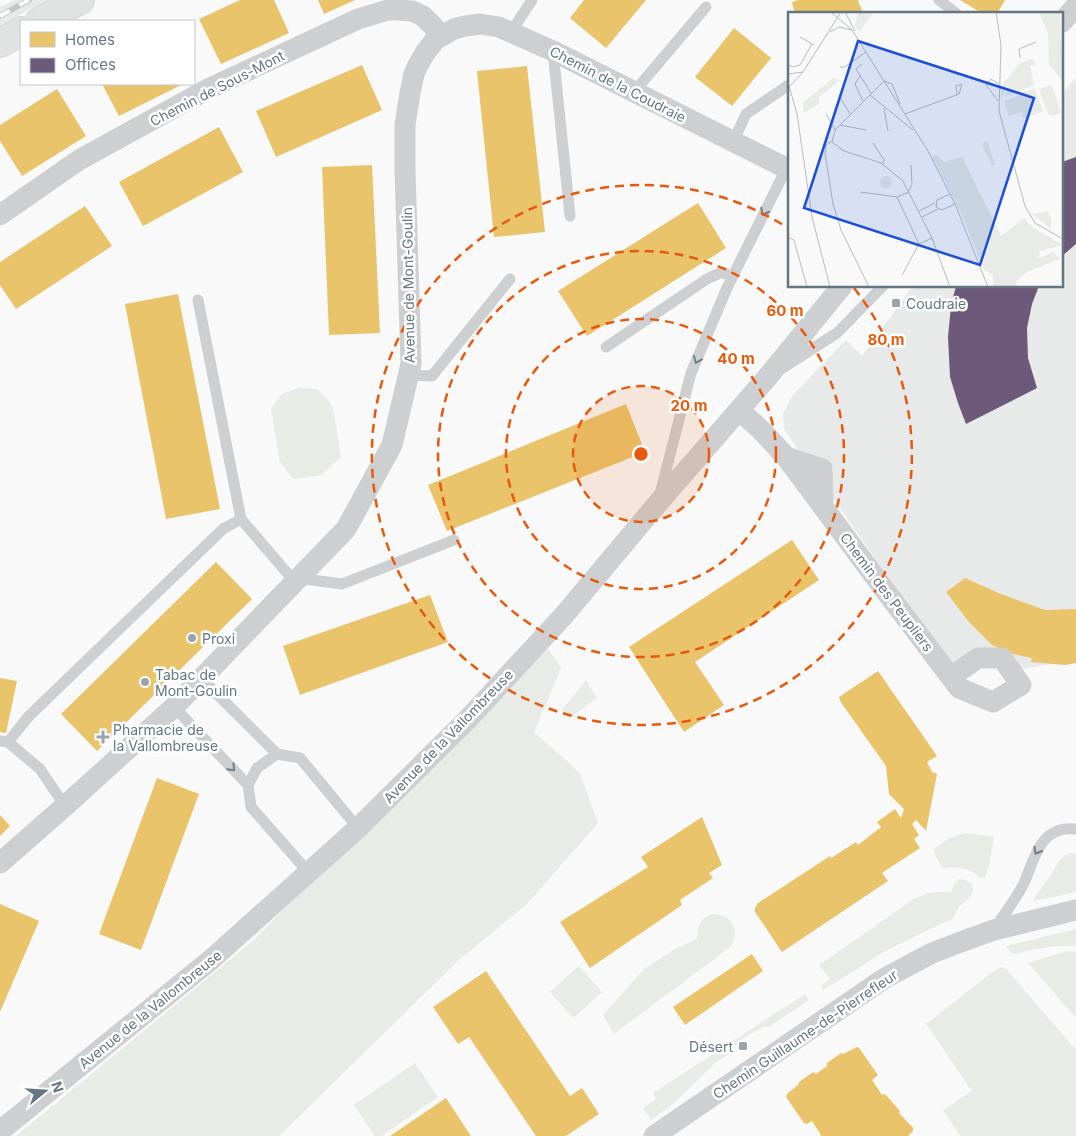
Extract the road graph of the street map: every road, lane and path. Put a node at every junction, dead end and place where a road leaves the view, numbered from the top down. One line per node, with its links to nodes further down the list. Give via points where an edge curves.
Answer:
1 (80, 0): 7 (main road)
2 (532, 0): 10 (lane)
3 (939, 0): 6 (lane)
4 (1076, 6): 8 (street)
5 (706, 7): 15 (lane)
6 (954, 12)
7 (42, 20)
8 (1064, 20)
9 (20, 32): 12 (main road)
10 (511, 32): 11 (street, Chemin de la Coudraie, via 473,24); 13 (street, Chemin de la Coudraie)
11 (442, 36): 18 (street, Chemin de Sous-Mont, via 423,16 412,11 388,10 358,19 208,89 78,160); 26 (street, Avenue de Mont-Goulin, via 425,52 414,74 405,125 411,364)
12 (0, 43)
13 (553, 51): 15 (street, Chemin de la Coudraie); 19 (lane)
14 (788, 85): 16 (lane, via 746,114)
15 (634, 92): 16 (street, Chemin de la Coudraie)
16 (733, 142): 17 (street, Chemin de la Coudraie)
17 (788, 169): 20 (lane, one-way to 20)
18 (0, 215)
19 (570, 216)
20 (732, 277): 25 (lane, via 722,272 707,280); 30 (lane, one-way to 30, via 691,373)
21 (510, 279): 26 (lane, via 432,376)
22 (840, 288): 27 (street, Avenue de la Vallombreuse)
23 (882, 288): 27 (lane, via 837,333)
24 (198, 300): 32 (lane)
25 (606, 347)
26 (408, 375): 34 (street, Avenue de Mont-Goulin, via 392,445 346,529)
27 (766, 379): 28 (street, Avenue de la Vallombreuse)
28 (739, 410): 29 (street, Chemin des Peupliers); 30 (street, Avenue de la Vallombreuse)
29 (790, 462): 31 (street, Chemin des Peupliers); 31 (street, Chemin des Peupliers, via 822,469)
30 (658, 503): 42 (street, Avenue de la Vallombreuse, via 565,614 481,705)
31 (823, 506): 35 (street, Chemin des Peupliers)
32 (241, 519): 34 (lane); 38 (lane, via 223,529)
33 (454, 540): 34 (lane, via 342,584)
34 (295, 580): 36 (street, Avenue de Mont-Goulin)
35 (951, 677)
36 (202, 679): 37 (street, Avenue de Mont-Goulin); 39 (lane)
37 (174, 707): 40 (lane, one-way to 40); 41 (street, Avenue de Mont-Goulin)
38 (4, 742): 41 (lane, via 40,769)
39 (277, 754): 40 (lane, via 257,768); 42 (lane, via 300,758)
40 (248, 785): 45 (lane, via 251,807)
41 (65, 806): 44 (street, Avenue de Mont-Goulin)
42 (358, 828): 45 (street, Avenue de la Vallombreuse)
43 (1076, 829): 47 (lane, one-way to 47, via 1064,829 1046,838)
44 (0, 863)
45 (309, 873): 48 (street, Avenue de la Vallombreuse, via 213,958)
46 (1076, 910): 47 (street, Chemin Guillaume-de-Pierrefleur)
47 (994, 930): 49 (street, Chemin Guillaume-de-Pierrefleur, via 932,953 884,978)
48 (0, 1131)
49 (654, 1136)

